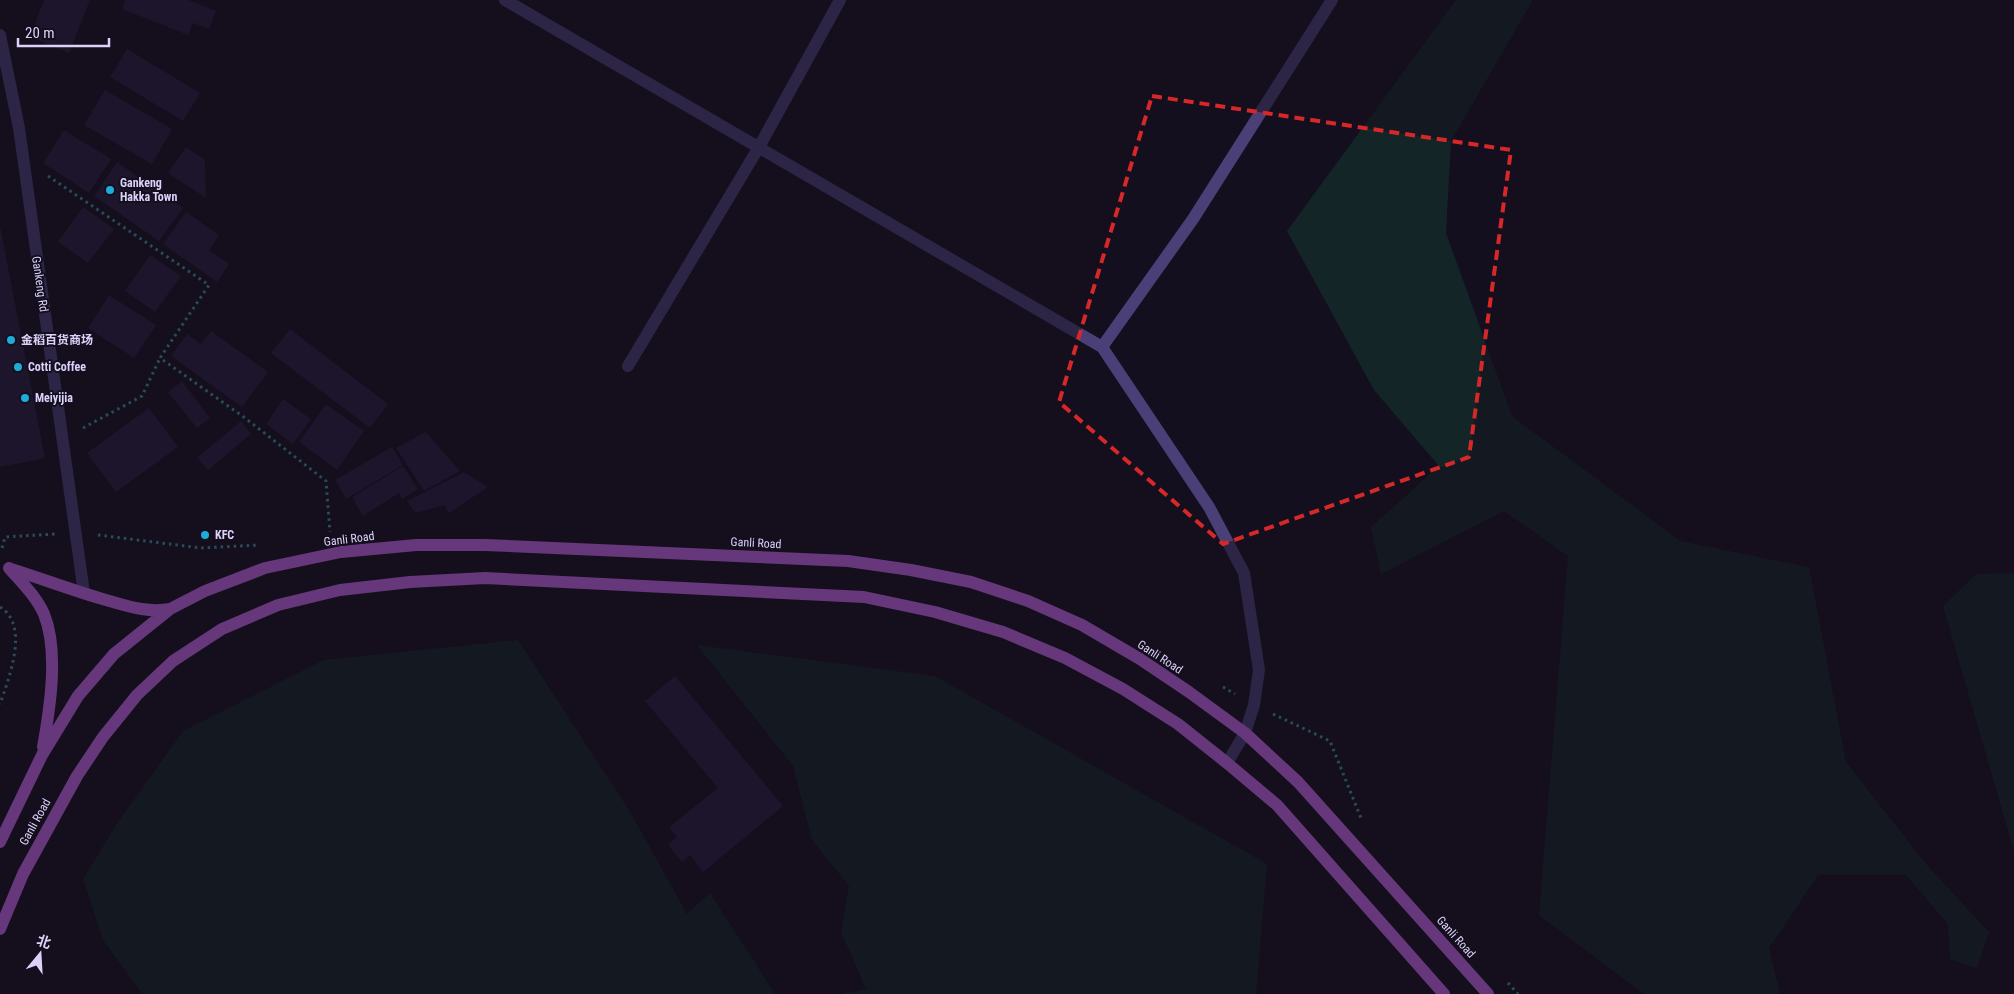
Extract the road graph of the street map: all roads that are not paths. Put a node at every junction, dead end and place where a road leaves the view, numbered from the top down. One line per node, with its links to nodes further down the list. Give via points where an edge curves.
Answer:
1 (505, 0): 5 (street)
2 (840, 0): 5 (street)
3 (1332, 0): 6 (street, via 1193,219)
4 (0, 35): 9 (street, Gankeng Rd, via 19,128)
5 (759, 147): 6 (street); 7 (street)
6 (1102, 347): 11 (street, via 1209,507 1244,573 1258,670 1254,705)
7 (628, 366)
8 (4, 566): 9 (main road); 12 (main road, via 34,598 43,613 52,648)
9 (84, 593): 10 (main road, via 139,609)
10 (170, 610): 11 (main road, Ganli Road, via 205,591 265,568 341,552 416,545 485,544 848,561 971,582 1028,601 1082,625 1140,659); 12 (main road, Ganli Road, via 114,654 78,696)
11 (1245, 733): 13 (street); 17 (main road, Ganli Road, via 1298,782)
12 (42, 755): 14 (main road, Ganli Road)
13 (1227, 763): 15 (main road, Ganli Road, via 1178,724 1065,658 1003,632 935,612 864,598 485,578 340,590 278,605 222,629 173,661 137,695 102,737 77,776 23,874); 16 (main road, Ganli Road, via 1277,806)
14 (0, 842)
15 (0, 929)
16 (1444, 994)
17 (1488, 994)

